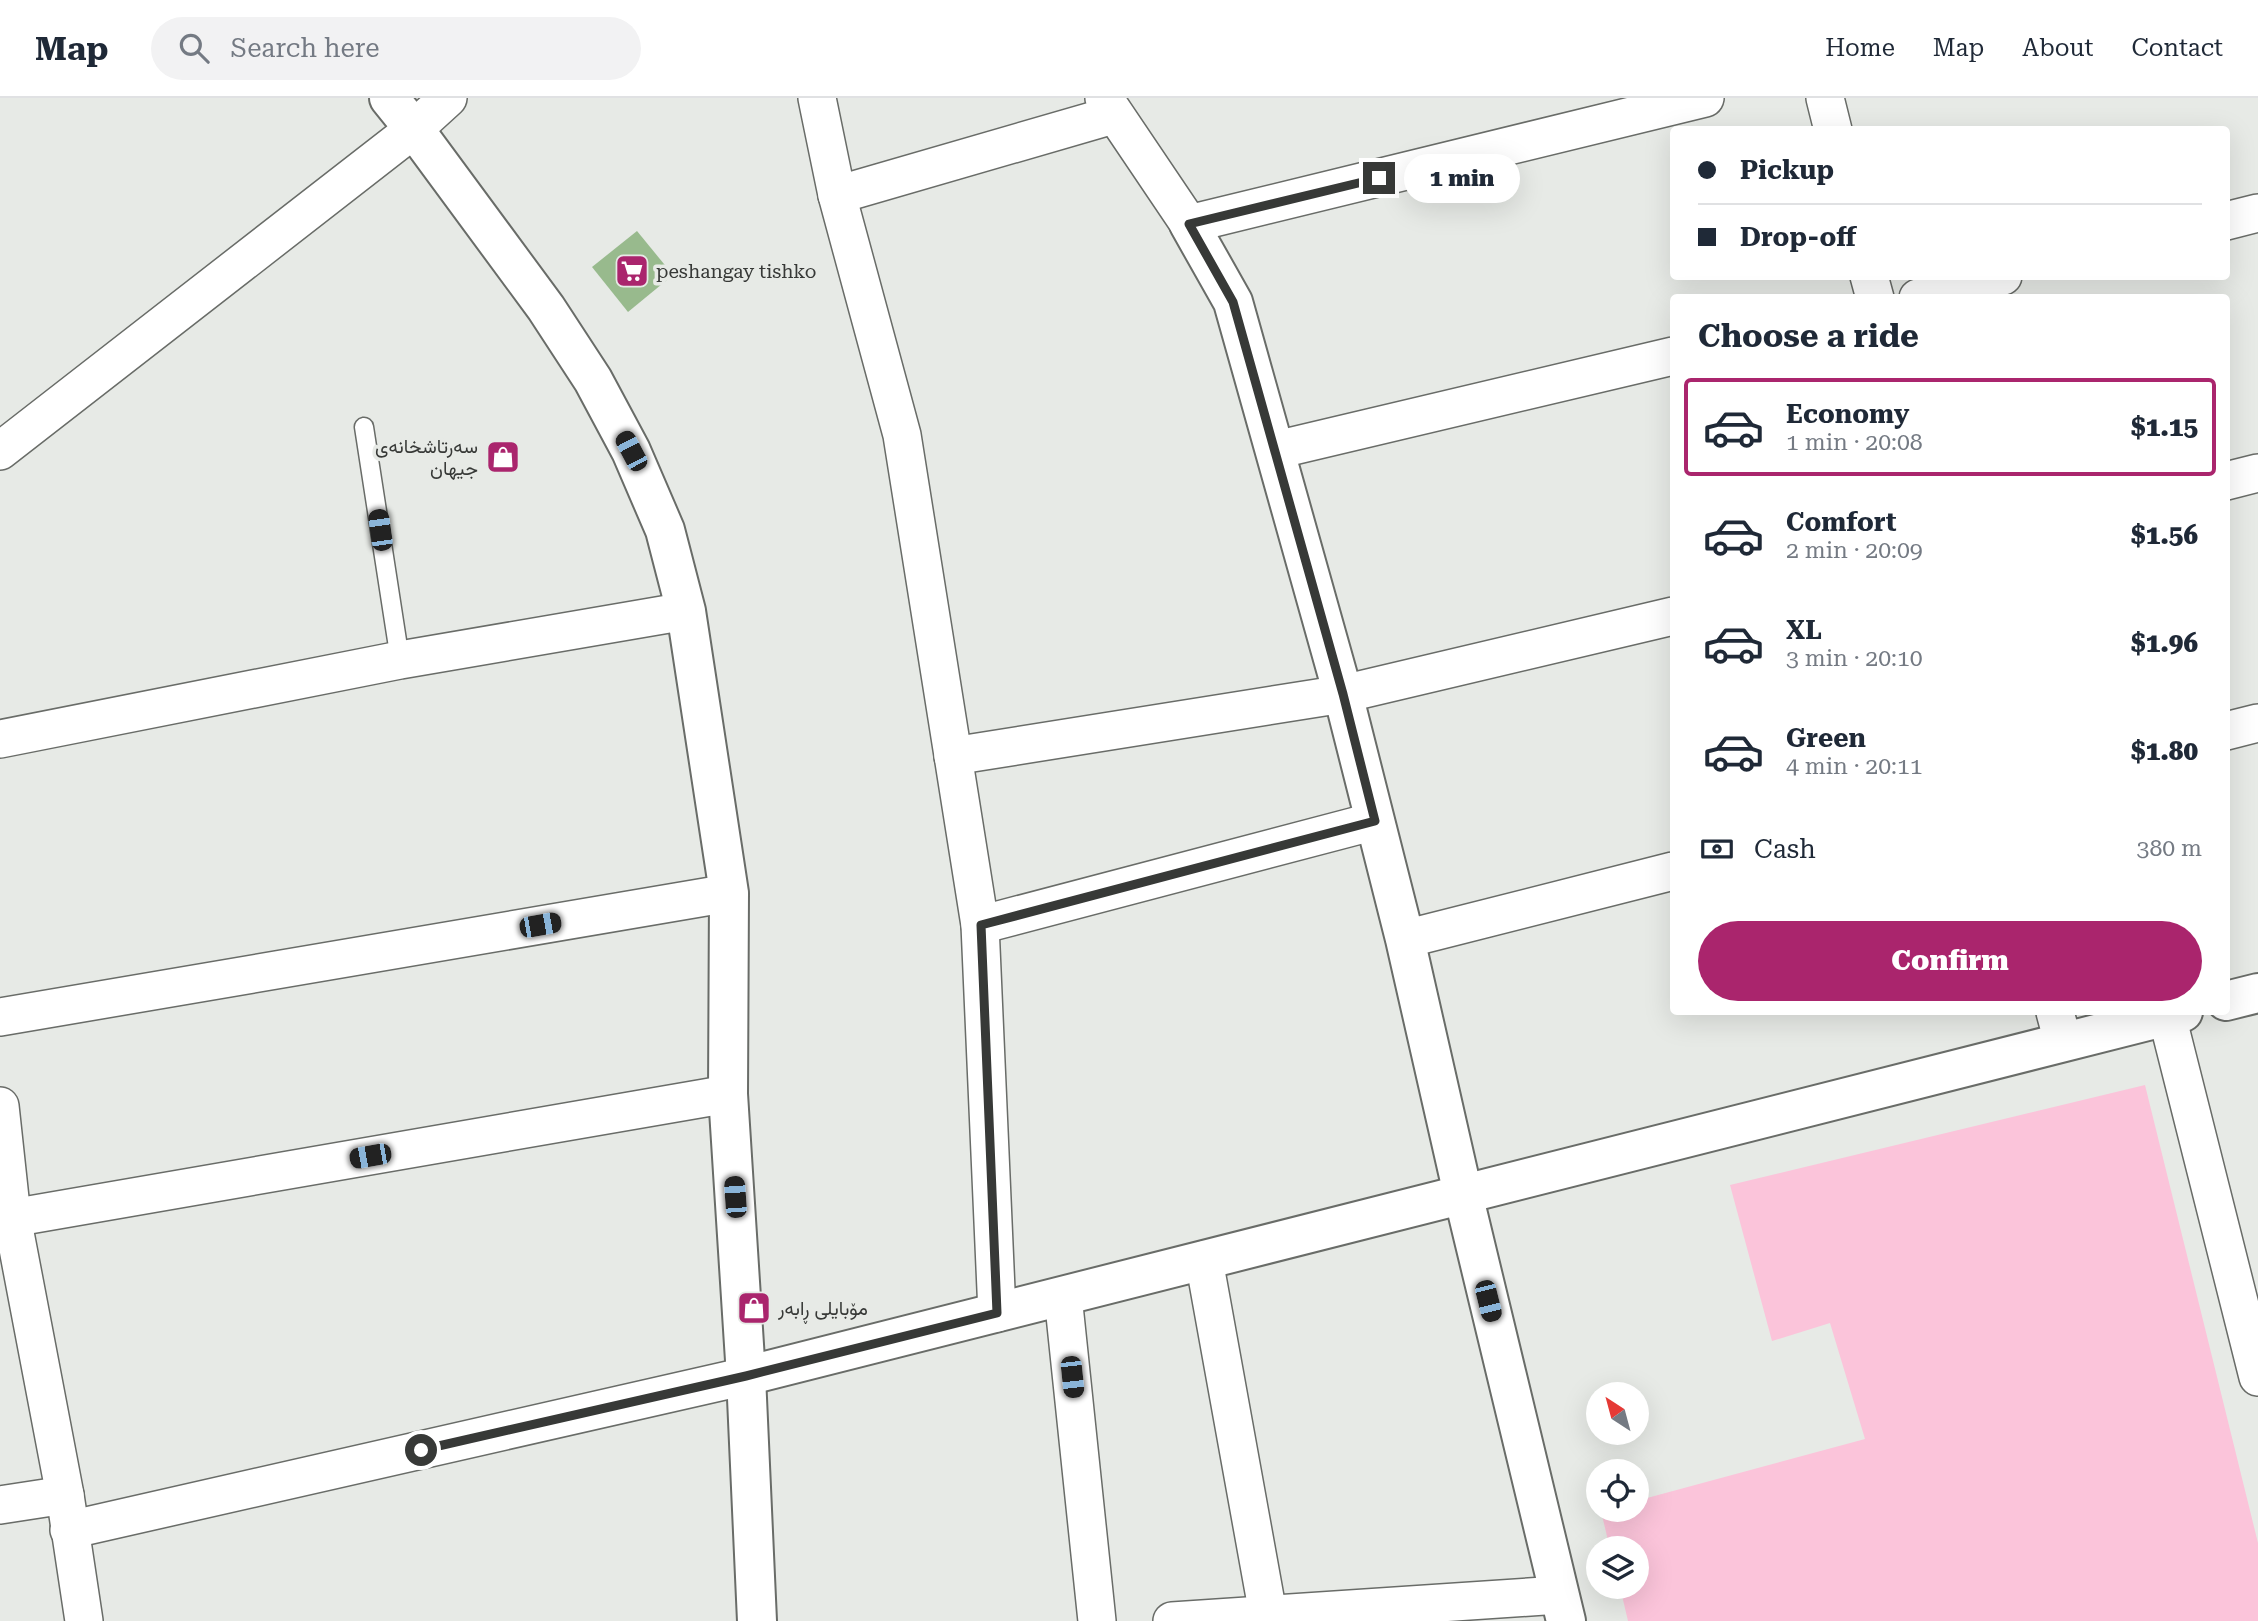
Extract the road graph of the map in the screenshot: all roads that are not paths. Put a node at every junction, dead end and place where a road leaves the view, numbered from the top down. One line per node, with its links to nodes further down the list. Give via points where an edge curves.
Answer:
1 (389, 98): 8 (street)
2 (448, 98): 8 (street)
3 (817, 98): 9 (street)
4 (1705, 98): 12 (street)
5 (1825, 98): 7 (street)
6 (1108, 106): 9 (street); 12 (street)
7 (1832, 126)
8 (414, 129): 18 (street); 21 (street, via 546,308 593,380 631,451 665,530)
9 (837, 195): 28 (street, via 902,435)
10 (2258, 213): 11 (street)
11 (2230, 220)
12 (1189, 224): 17 (street, via 1233,302)
13 (1988, 280): 14 (street)
14 (1933, 294)
15 (1670, 357): 17 (street)
16 (364, 427): 23 (lane)
17 (1276, 450): 24 (street)
18 (0, 451)
19 (2258, 473): 20 (street)
20 (2230, 480)
21 (686, 611): 23 (street); 31 (street)
22 (1670, 617): 24 (street)
23 (400, 660): 27 (street)
24 (1343, 694): 28 (street); 29 (street)
25 (2258, 723): 26 (street)
26 (2230, 730)
27 (0, 739)
28 (953, 757): 32 (street)
29 (1375, 821): 32 (street); 33 (street)
30 (1670, 872): 33 (street)
31 (729, 894): 38 (street); 40 (street)
32 (981, 925): 46 (street)
33 (1405, 939): 42 (street)
34 (2258, 993): 35 (street)
35 (2230, 1000)
36 (2166, 1015): 39 (street)
37 (2175, 1015): 48 (street)
38 (0, 1017)
39 (2059, 1027): 42 (street)
40 (729, 1094): 43 (street); 47 (street)
41 (0, 1106): 43 (street)
42 (1462, 1194): 44 (street); 51 (street)
43 (6, 1218): 50 (street)
44 (1204, 1259): 45 (street); 52 (street)
45 (1063, 1296): 46 (street); 56 (street)
46 (997, 1313): 47 (street)
47 (746, 1376): 50 (street); 55 (street)
48 (2258, 1377)
49 (0, 1505): 50 (street)
50 (67, 1513): 54 (street)
51 (1562, 1608): 53 (street)
52 (1268, 1614): 53 (street); 57 (street)
53 (1351, 1614)
54 (84, 1621)
55 (757, 1621)
56 (1097, 1621)
57 (1172, 1621)

